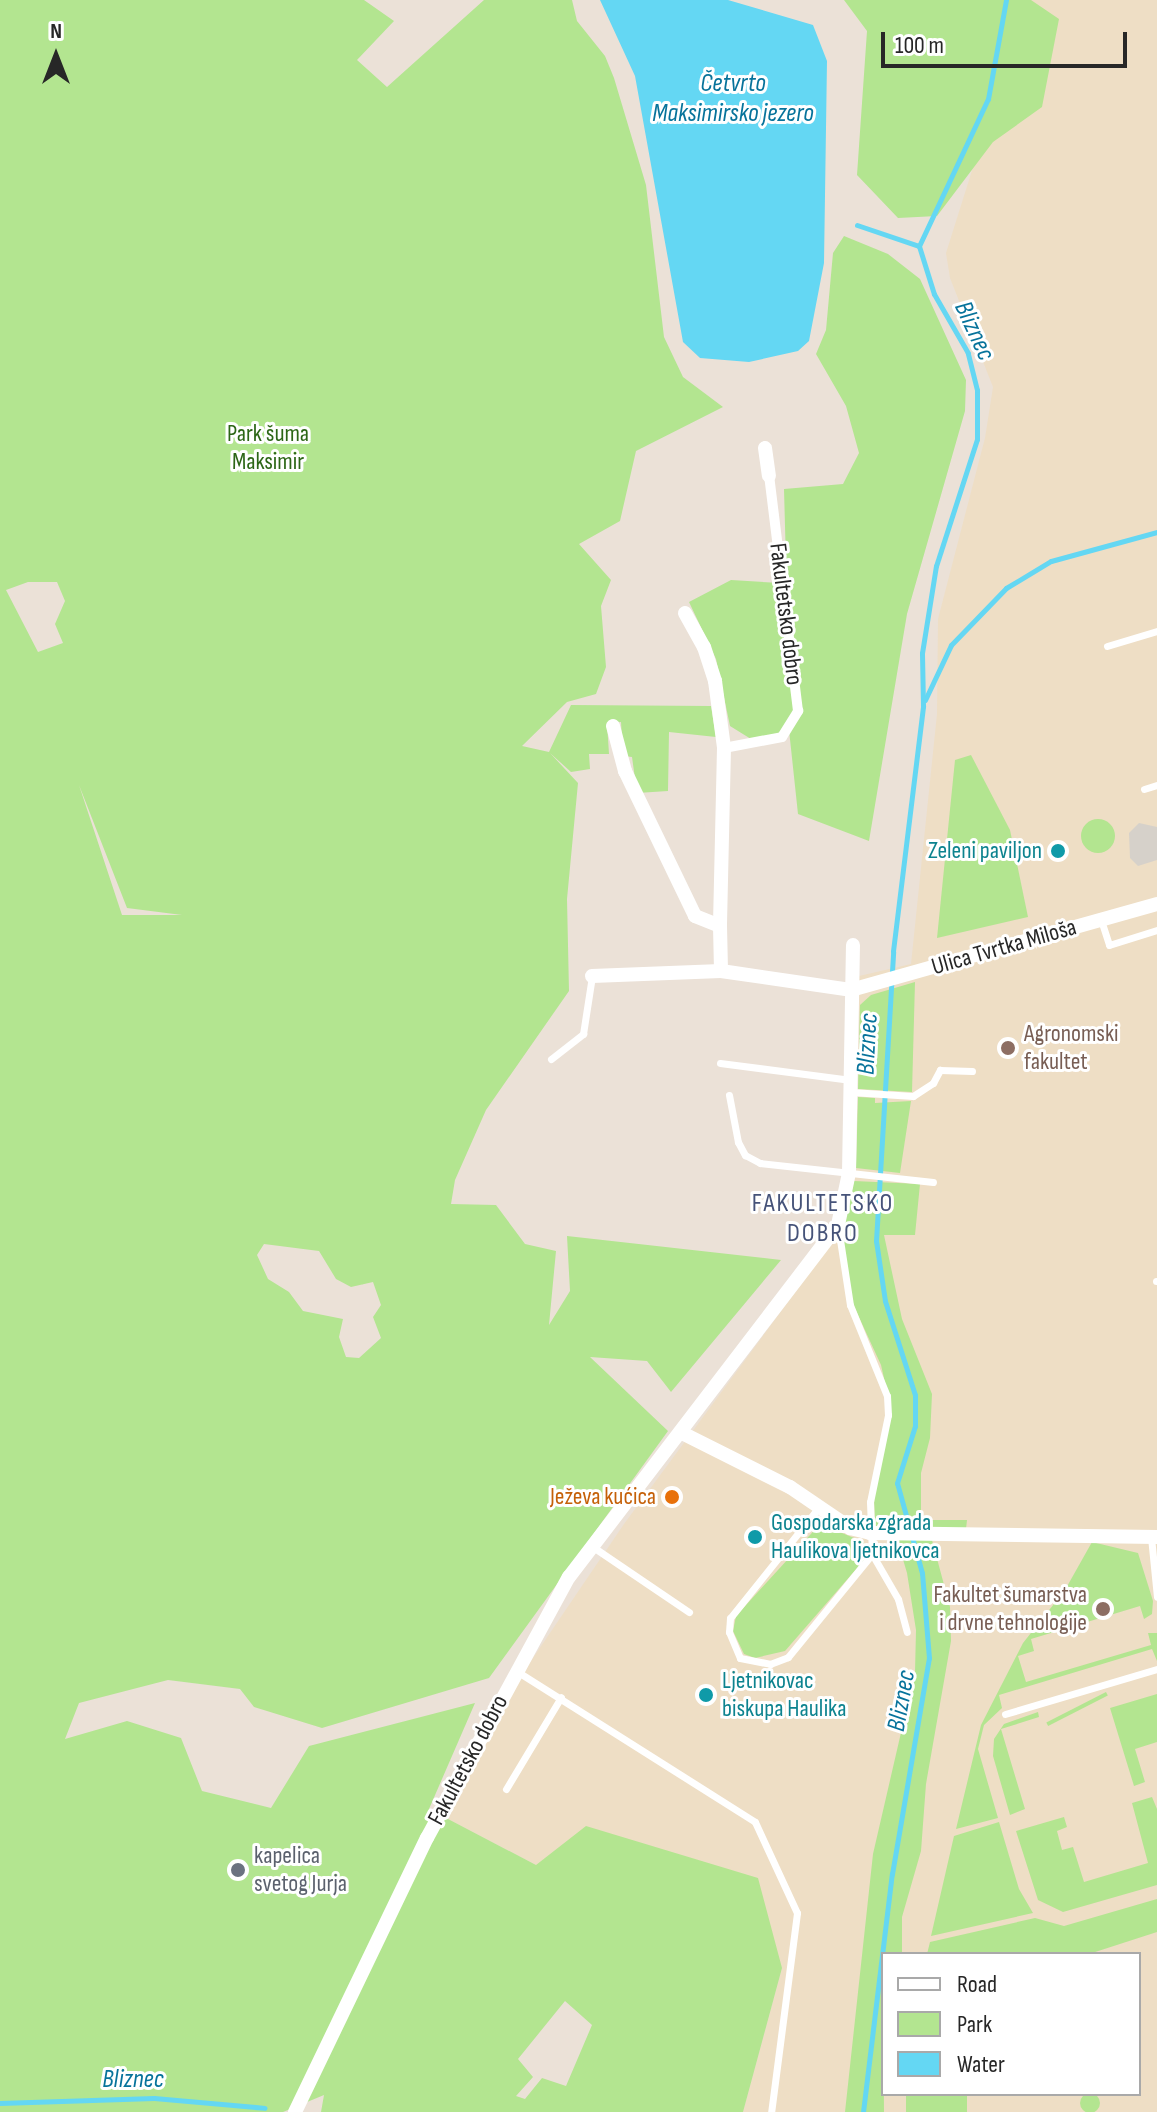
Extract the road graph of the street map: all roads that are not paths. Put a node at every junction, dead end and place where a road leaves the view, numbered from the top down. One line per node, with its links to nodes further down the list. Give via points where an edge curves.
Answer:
1 (765, 448): 2 (street)
2 (769, 476): 7 (street, Fakultetsko dobro, via 798,711 782,737)
3 (685, 613): 7 (street, via 715,681)
4 (1157, 631): 5 (lane)
5 (1107, 646)
6 (613, 726): 12 (street, via 625,771 695,916)
7 (724, 748): 12 (street)
8 (1157, 785): 9 (lane)
9 (1144, 789)
10 (1157, 904): 11 (street, Ulica Tvrtka Miloša)
11 (1101, 920): 13 (lane, via 1109,945); 17 (street, Ulica Tvrtka Miloša)
12 (720, 926): 15 (street)
13 (1157, 930)
14 (853, 945): 17 (street, Fakultetsko dobro)
15 (721, 971): 16 (street); 17 (street)
16 (592, 976): 18 (lane, via 583,1034)
17 (851, 990): 21 (street, Fakultetsko dobro)
18 (551, 1059)
19 (720, 1063): 21 (lane)
20 (972, 1071): 21 (lane, via 940,1070 919,1094 899,1098)
21 (851, 1086): 23 (street, Fakultetsko dobro)
22 (729, 1095): 23 (lane, via 745,1155 788,1168)
23 (856, 1173): 24 (lane); 25 (street, Fakultetsko dobro)
24 (933, 1182)
25 (838, 1225): 26 (street, Fakultetsko dobro); 28 (lane, via 850,1305 887,1396)
26 (682, 1433): 27 (street); 30 (street, Fakultetsko dobro)
27 (819, 1507): 28 (street, via 850,1528); 31 (lane, via 730,1618 729,1632 740,1658 770,1664 788,1657)
28 (870, 1533): 29 (street); 31 (lane)
29 (1154, 1537): 32 (lane)
30 (593, 1547): 34 (lane); 37 (street, Fakultetsko dobro)
31 (872, 1554): 35 (lane, via 898,1599)
32 (1155, 1575): 33 (lane)
33 (1157, 1597)
34 (689, 1612)
35 (907, 1632)
36 (1157, 1669): 39 (lane)
37 (515, 1670): 38 (lane); 41 (street, Fakultetsko dobro)
38 (561, 1697): 40 (lane); 42 (lane, via 755,1822 768,1845 797,1913)
39 (1005, 1714)
40 (506, 1789)
41 (295, 2112)
42 (771, 2112)

